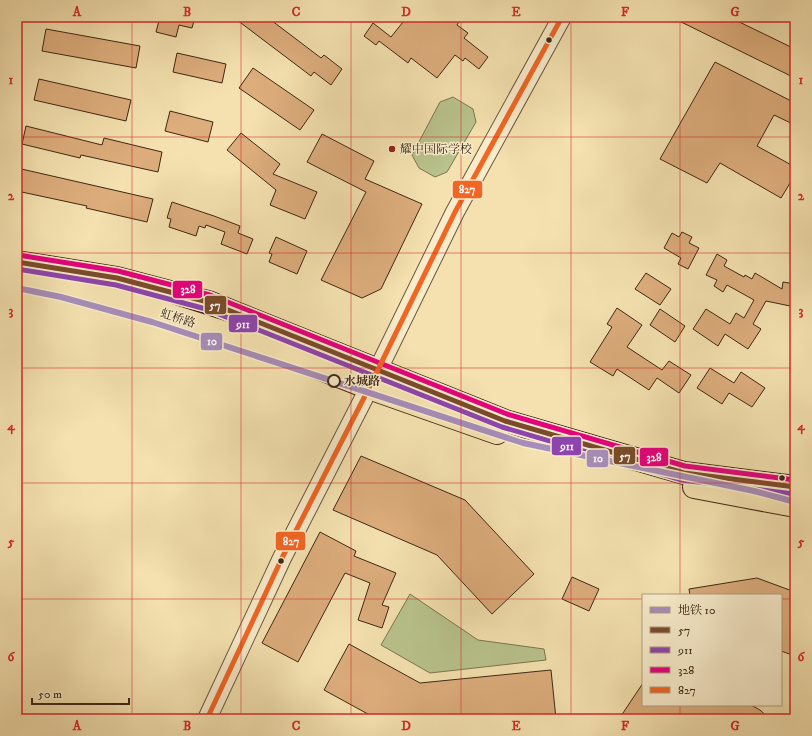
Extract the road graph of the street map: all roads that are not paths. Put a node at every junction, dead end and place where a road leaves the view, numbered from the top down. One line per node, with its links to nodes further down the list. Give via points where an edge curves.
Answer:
1 (562, 17): 4 (street, via 455,212)
2 (17, 262): 4 (main road, 虹桥路, via 117,278 208,302)
3 (17, 276): 4 (main road, 虹桥路, via 130,303)
4 (373, 379): 5 (main road, 虹桥路, via 506,421 684,472); 6 (main road, 虹桥路, via 502,434 662,482); 7 (street, via 282,558)
5 (795, 487)
6 (795, 506)
7 (207, 719)

